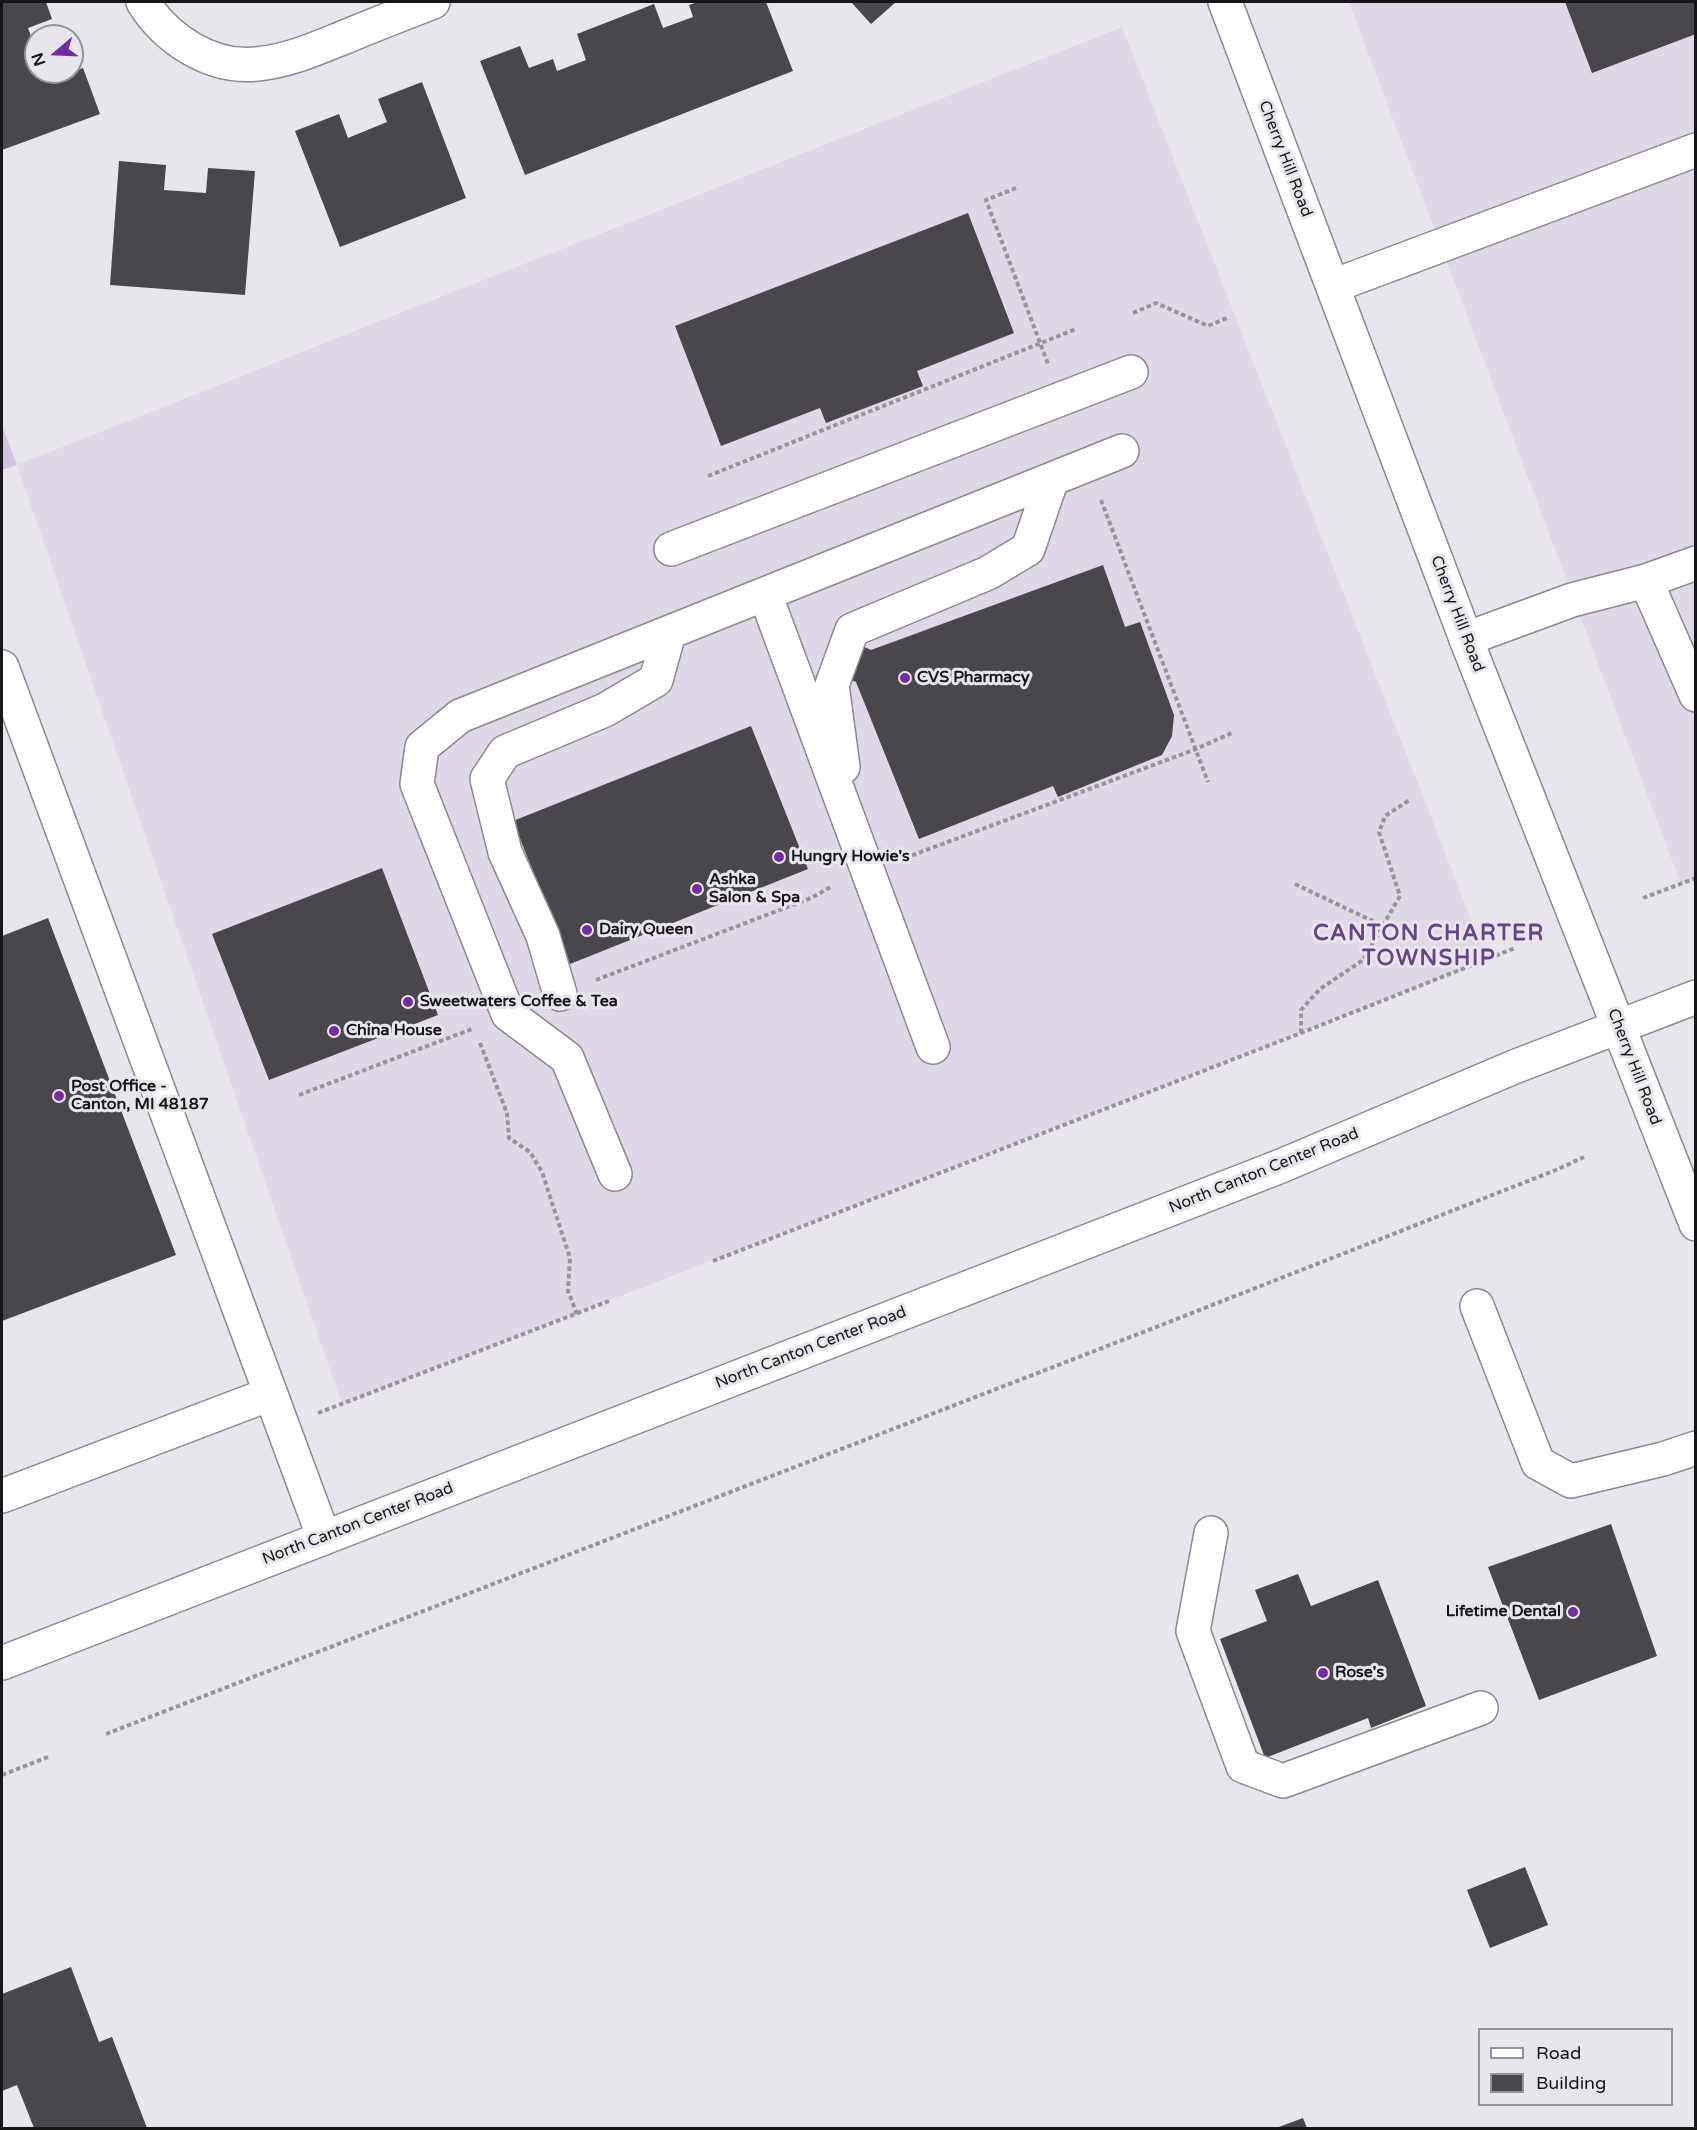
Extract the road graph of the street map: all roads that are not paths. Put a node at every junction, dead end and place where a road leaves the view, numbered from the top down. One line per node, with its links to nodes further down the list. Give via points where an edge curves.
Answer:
1 (143, 2): 2 (main road, via 174,38 201,54 224,62 256,65 295,57)
2 (433, 2)
3 (1225, 2): 5 (main road, Cherry Hill Road)
4 (1695, 150): 5 (main road)
5 (1333, 286): 14 (main road, Cherry Hill Road)
6 (1131, 372): 9 (main road)
7 (1122, 452): 8 (main road)
8 (1053, 479): 12 (main road); 17 (main road, via 1029,549 988,573 852,630 832,685)
9 (671, 549)
10 (1695, 563): 11 (main road)
11 (1646, 581): 14 (main road, via 1572,600); 16 (main road)
12 (765, 594): 13 (main road); 17 (main road)
13 (669, 633): 18 (main road, via 656,680 606,710 505,752 487,779 505,852 543,936); 22 (main road, via 460,716 422,747 417,784 508,1014 567,1058)
14 (1466, 639): 20 (main road, Cherry Hill Road)
15 (2, 667): 25 (main road)
16 (1695, 695)
17 (851, 825): 21 (main road)
18 (560, 994)
19 (1695, 997): 20 (main road, North Canton Center Road)
20 (1618, 1027): 23 (main road, Cherry Hill Road); 29 (main road, North Canton Center Road, via 1281,1166)
21 (933, 1047)
22 (615, 1174)
23 (1695, 1224)
24 (1477, 1306): 26 (main road, via 1538,1463 1571,1481)
25 (270, 1394): 27 (main road); 29 (main road)
26 (1695, 1448)
27 (2, 1496)
28 (1211, 1533): 31 (main road, via 1193,1631 1243,1766 1283,1780)
29 (324, 1538): 30 (main road, North Canton Center Road)
30 (2, 1663)
31 (1481, 1708)

